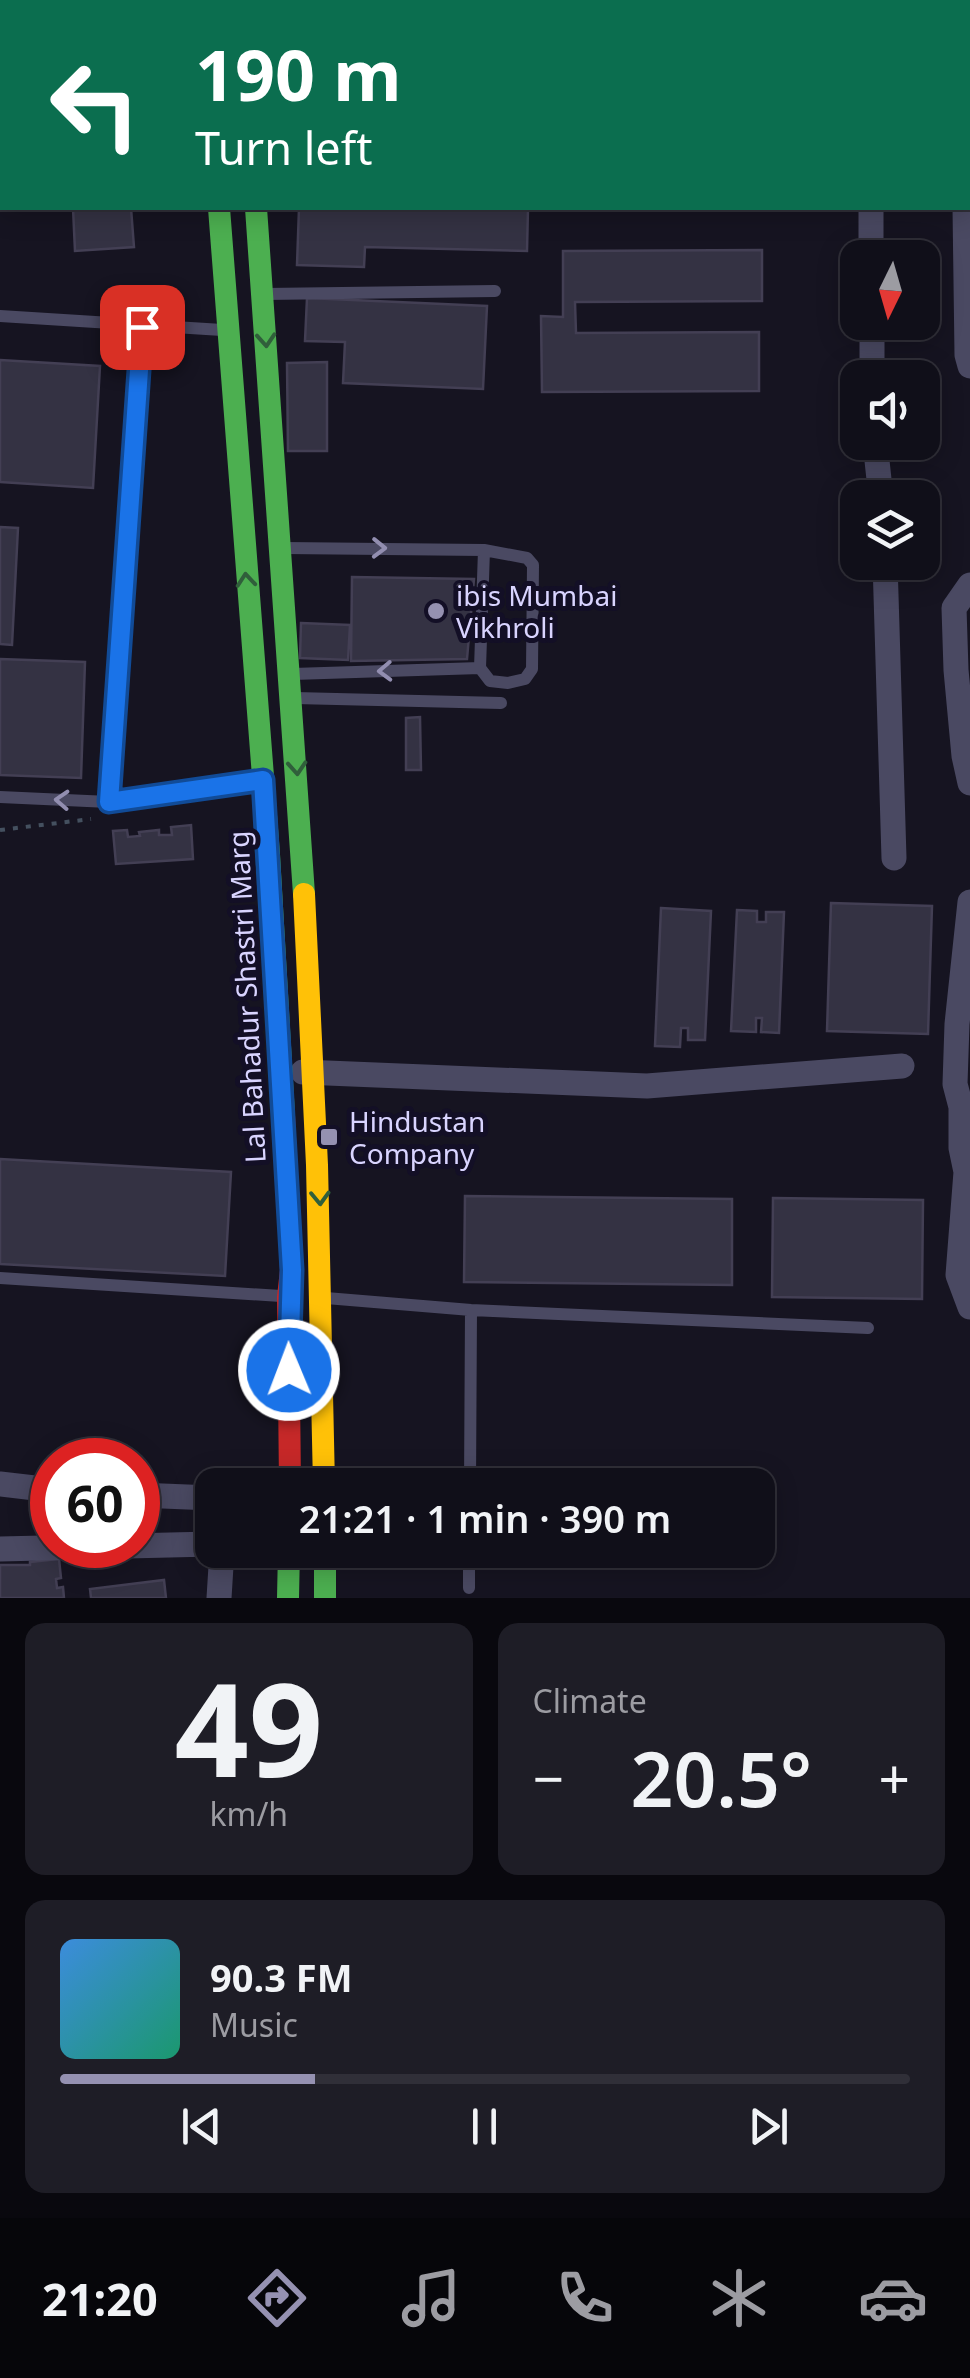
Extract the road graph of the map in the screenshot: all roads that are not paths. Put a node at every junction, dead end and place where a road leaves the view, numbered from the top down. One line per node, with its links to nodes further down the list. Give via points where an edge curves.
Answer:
1 (219, 210): 10 (main road, Lal Bahadur Shastri Marg)
2 (256, 210): 7 (main road)
3 (871, 210): 5 (street)
4 (965, 210): 11 (street)
5 (871, 240)
6 (495, 291): 7 (lane)
7 (263, 294): 12 (main road, one-way to 12)
8 (0, 316): 9 (lane)
9 (142, 327): 10 (lane); 25 (lane)
10 (227, 330): 17 (main road, Lal Bahadur Shastri Marg, one-way to 10)
11 (970, 366)
12 (282, 548): 13 (lane, one-way to 13); 16 (main road)
13 (484, 550): 18 (lane); 18 (lane, via 519,554 533,566 532,669 525,679 508,683 490,681)
14 (886, 580): 26 (street)
15 (970, 585): 23 (street, via 954,608)
16 (288, 643): 17 (main road); 19 (main road)
17 (252, 646): 22 (main road, Lal Bahadur Shastri Marg)
18 (480, 668): 19 (lane, one-way to 19)
19 (290, 674): 20 (main road)
20 (292, 698): 21 (lane); 29 (main road, one-way to 29)
21 (501, 702)
22 (263, 780): 25 (lane); 30 (main road, Lal Bahadur Shastri Marg)
23 (970, 784)
24 (0, 796): 25 (lane, one-way to 24)
25 (109, 802)
26 (894, 858)
27 (970, 902): 34 (street, via 955,1084 966,1172 958,1274)
28 (902, 1066): 29 (street, via 648,1086)
29 (312, 1072): 30 (street); 33 (main road, one-way to 33)
30 (280, 1073): 32 (main road, Lal Bahadur Shastri Marg)
31 (0, 1278): 32 (lane)
32 (288, 1296): 33 (lane); 37 (main road, Lal Bahadur Shastri Marg)
33 (324, 1298): 35 (lane); 38 (main road)
34 (970, 1308)
35 (471, 1310): 36 (lane); 39 (lane)
36 (868, 1328)
37 (290, 1468)
38 (324, 1468)
39 (470, 1468)
40 (0, 1484): 41 (street)
41 (30, 1487)
42 (160, 1496): 43 (street)
43 (195, 1497)
44 (195, 1544): 45 (street)
45 (0, 1549)
46 (221, 1568): 51 (street)
47 (289, 1568): 52 (main road)
48 (325, 1568): 53 (main road)
49 (470, 1568): 50 (lane)
50 (469, 1588)
51 (219, 1598)
52 (288, 1598)
53 (325, 1598)

